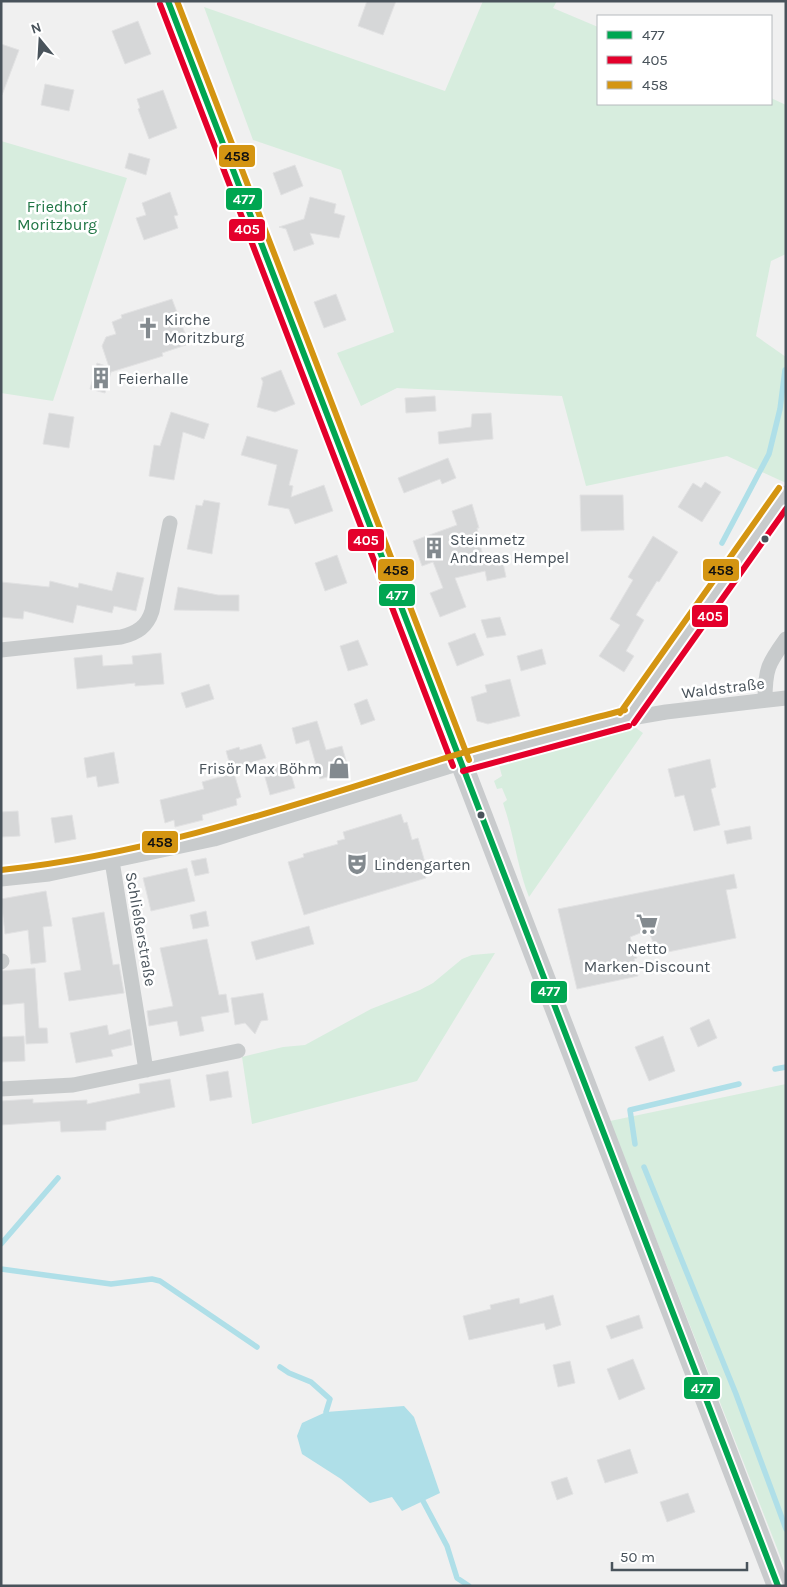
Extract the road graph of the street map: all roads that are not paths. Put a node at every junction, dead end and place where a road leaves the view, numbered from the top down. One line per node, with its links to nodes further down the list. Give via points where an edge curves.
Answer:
1 (168, 1): 9 (main road)
2 (786, 493): 8 (street)
3 (170, 523): 5 (street, via 152,611 142,628 121,637)
4 (786, 639): 7 (street, via 769,663)
5 (1, 650)
6 (786, 698): 7 (street, Waldstraße)
7 (765, 700): 8 (street, Waldstraße)
8 (627, 718): 9 (street, Waldstraße)
9 (461, 763): 10 (street, Schließerstraße, via 214,840); 15 (main road)
10 (112, 861): 11 (street, Schließerstraße, via 49,874); 13 (street, Schließerstraße)
11 (1, 879)
12 (238, 1051): 13 (street)
13 (146, 1070): 14 (street, via 73,1085)
14 (1, 1089)
15 (778, 1586)

